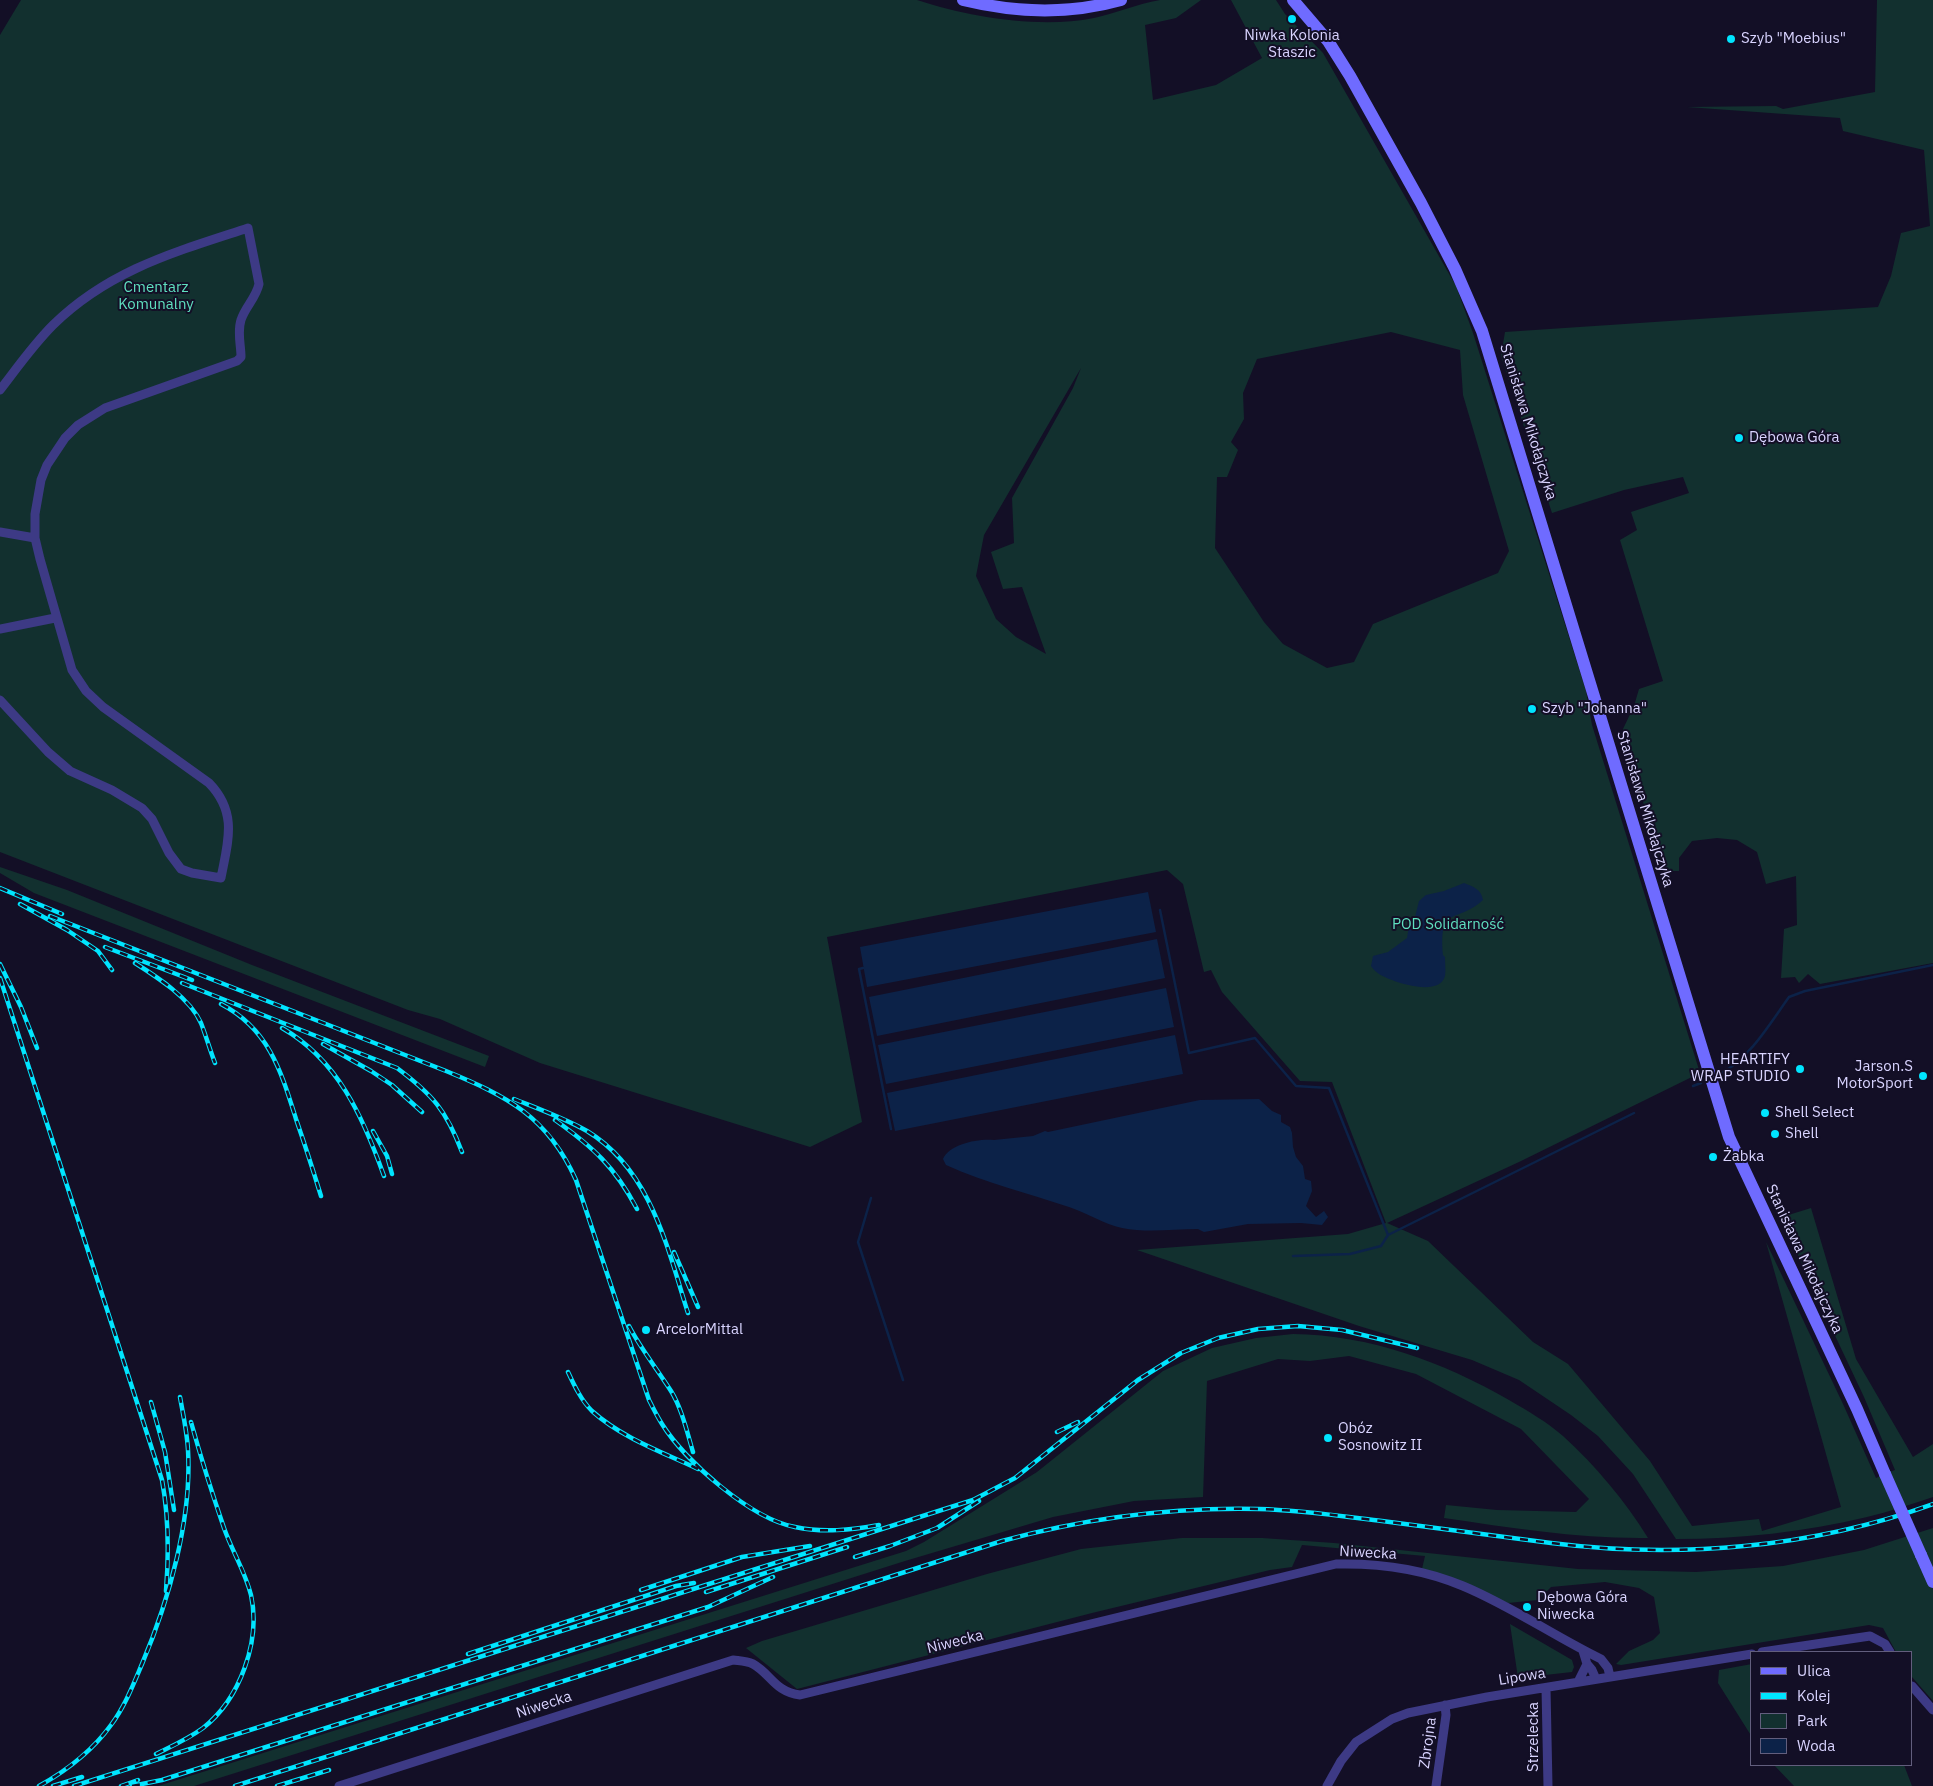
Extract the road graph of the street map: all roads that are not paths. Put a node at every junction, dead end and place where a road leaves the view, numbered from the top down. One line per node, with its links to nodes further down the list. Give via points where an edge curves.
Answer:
1 (963, 0): 2 (street, via 1035,11 1070,10)
2 (1121, 0)
3 (1293, 0): 10 (street, Stanisława Mikołajczyka, bridge, via 1328,41 1350,76 1455,268 1482,331 1729,1137 1853,1400)
4 (0, 390): 6 (street, via 52,325 89,294 164,255 248,228 259,284 241,318 241,357 105,408 78,425 54,453 41,480 34,514)
5 (0, 532): 6 (street)
6 (35, 538): 9 (street, via 69,664 86,691 121,722 209,783 222,797 229,830 221,878 180,869 152,819 142,808 70,771)
7 (55, 618): 8 (street)
8 (0, 629)
9 (0, 700)
10 (1933, 1582)
11 (1584, 1651): 15 (street); 16 (street, Niwecka, via 1601,1660); 23 (street, Niwecka, via 1494,1601 1436,1576 1380,1565 1336,1564 800,1695 785,1691 754,1665 733,1660)
12 (1769, 1651): 13 (street, via 1870,1636 1885,1644)
13 (1889, 1651)
14 (1750, 1654): 16 (street, Lipowa)
15 (1587, 1664): 17 (street); 18 (street)
16 (1610, 1677): 17 (street, Lipowa)
17 (1596, 1679): 18 (street, Lipowa)
18 (1578, 1682): 20 (street, Lipowa)
19 (1913, 1687): 22 (street)
20 (1546, 1688): 21 (street, Lipowa); 26 (street, Strzelecka)
21 (1445, 1705): 24 (street, Lipowa, via 1392,1719 1372,1730 1356,1742); 25 (street, Zbrojna)
22 (1933, 1710)
23 (339, 1786)
24 (1327, 1786)
25 (1436, 1786)
26 (1548, 1786)

